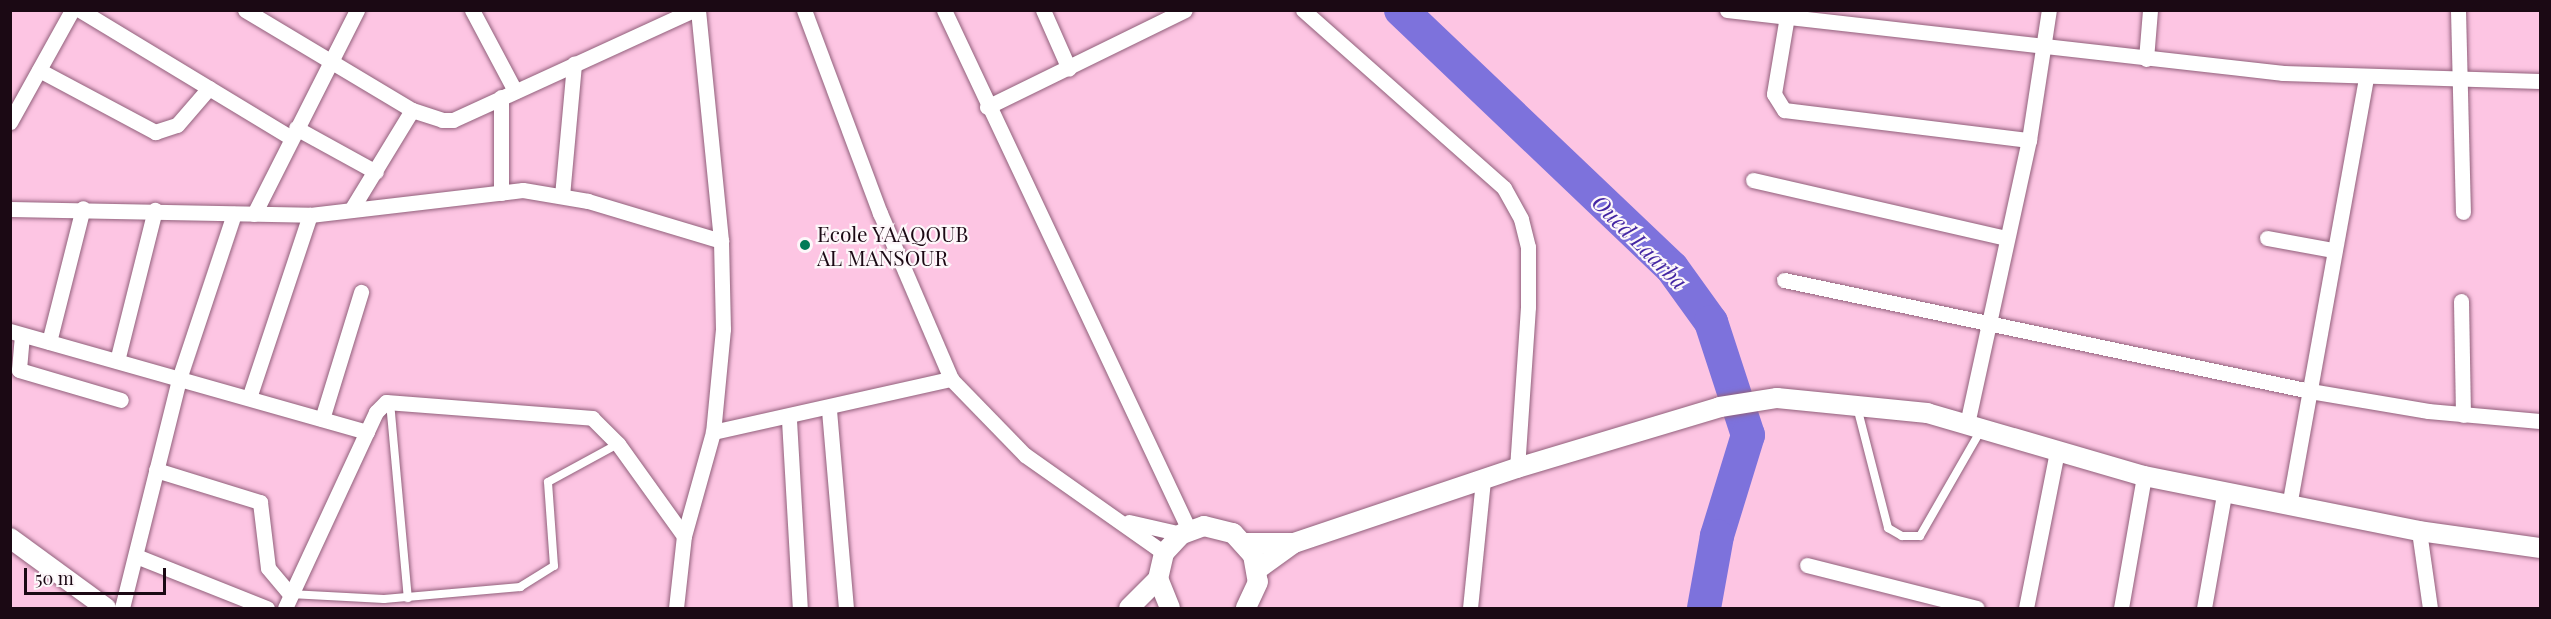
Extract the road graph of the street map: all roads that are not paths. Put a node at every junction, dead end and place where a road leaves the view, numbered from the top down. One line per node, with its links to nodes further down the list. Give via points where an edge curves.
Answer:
1 (72, 10): 23 (street)
2 (80, 10): 27 (street)
3 (245, 10): 19 (street)
4 (357, 10): 19 (street)
5 (472, 10): 28 (street)
6 (693, 10): 21 (street)
7 (698, 10): 48 (street)
8 (804, 10): 58 (street, via 880,213)
9 (944, 10): 29 (street)
10 (1043, 10): 22 (street)
11 (1185, 10): 22 (street)
12 (1303, 10): 74 (street, via 1504,188 1521,219 1528,247 1528,307)
13 (1727, 10): 17 (street)
14 (2049, 10): 18 (street)
15 (2150, 10): 20 (street)
16 (2458, 10): 25 (street)
17 (1788, 14): 18 (street); 33 (street, via 1774,94 1784,110)
18 (2046, 46): 20 (street); 33 (street)
19 (331, 58): 30 (street); 32 (street)
20 (2146, 58): 24 (street)
21 (574, 64): 28 (street); 37 (street)
22 (1069, 69): 29 (street)
23 (39, 70): 27 (street, via 155,132 177,125); 31 (street)
24 (2366, 78): 25 (street); 49 (street)
25 (2463, 81): 26 (street); 42 (street)
26 (2541, 81)
27 (209, 88): 32 (street)
28 (508, 94): 30 (street, via 453,120); 36 (street)
29 (987, 107): 82 (street)
30 (412, 110): 34 (street)
31 (10, 122)
32 (294, 133): 34 (street); 44 (street)
33 (2029, 140): 46 (street)
34 (376, 172): 40 (street)
35 (1753, 180): 46 (street)
36 (501, 193): 37 (street); 40 (street)
37 (562, 196): 48 (street)
38 (83, 208): 39 (street); 41 (street); 55 (street)
39 (155, 210): 43 (street); 56 (street)
40 (351, 210): 45 (street)
41 (11, 212)
42 (2463, 212)
43 (234, 214): 44 (street); 57 (street)
44 (254, 214): 45 (street)
45 (310, 215): 60 (street)
46 (2006, 238): 53 (street)
47 (2267, 238): 49 (street)
48 (721, 241): 71 (street, via 723,329)
49 (2333, 249): 59 (street)
50 (1784, 280): 53 (street)
51 (361, 292): 66 (street)
52 (2461, 301): 65 (street)
53 (1989, 323): 59 (street); 69 (street)
54 (16, 333): 55 (street); 61 (street, via 19,370)
55 (49, 342): 56 (street)
56 (117, 361): 57 (street)
57 (179, 379): 60 (street); 75 (street)
58 (951, 379): 64 (street); 80 (street, via 1025,455)
59 (2310, 391): 65 (street); 79 (street)
60 (249, 398): 66 (street)
61 (121, 400)
62 (390, 402): 70 (street, via 376,412); 72 (street, via 582,415); 93 (lane)
63 (1856, 402): 69 (street); 69 (lane, via 1888,528 1902,536 1920,536); 74 (street, via 1777,398 1720,407)
64 (829, 410): 67 (street); 102 (street)
65 (2463, 415): 68 (street)
66 (322, 419): 70 (street)
67 (789, 420): 71 (street); 101 (street)
68 (2541, 421)
69 (1974, 426): 73 (street)
70 (367, 432): 94 (street)
71 (713, 432): 83 (street)
72 (618, 444): 83 (street); 93 (lane, via 548,483 551,570 520,587)
73 (2057, 452): 76 (street); 106 (street)
74 (1517, 468): 77 (street)
75 (156, 470): 89 (street); 94 (street, via 260,502 268,568)
76 (2144, 477): 78 (street); 107 (street)
77 (1483, 480): 86 (street); 104 (street)
78 (2224, 494): 79 (street); 108 (street)
79 (2289, 506): 81 (street)
80 (1120, 519): 82 (street); 88 (street)
81 (2419, 531): 87 (street); 109 (street)
82 (1185, 532): 85 (street, via 1219,527); 88 (street)
83 (684, 536): 100 (street)
84 (10, 538): 97 (street)
85 (1245, 543): 86 (street); 91 (street)
86 (1294, 543): 91 (street)
87 (2541, 548)
88 (1164, 553): 92 (street)
89 (136, 556): 98 (street); 99 (street)
90 (1807, 565): 105 (street)
91 (1258, 569): 96 (street)
92 (1158, 579): 95 (street); 103 (street)
93 (408, 598): 94 (lane)
94 (288, 602)
95 (1166, 608)
96 (1247, 608)
97 (106, 609)
98 (122, 609)
99 (267, 609)
100 (676, 609)
101 (800, 609)
102 (846, 609)
103 (1129, 609)
104 (1470, 609)
105 (1977, 609)
106 (2026, 609)
107 (2121, 609)
108 (2204, 609)
109 (2430, 609)

